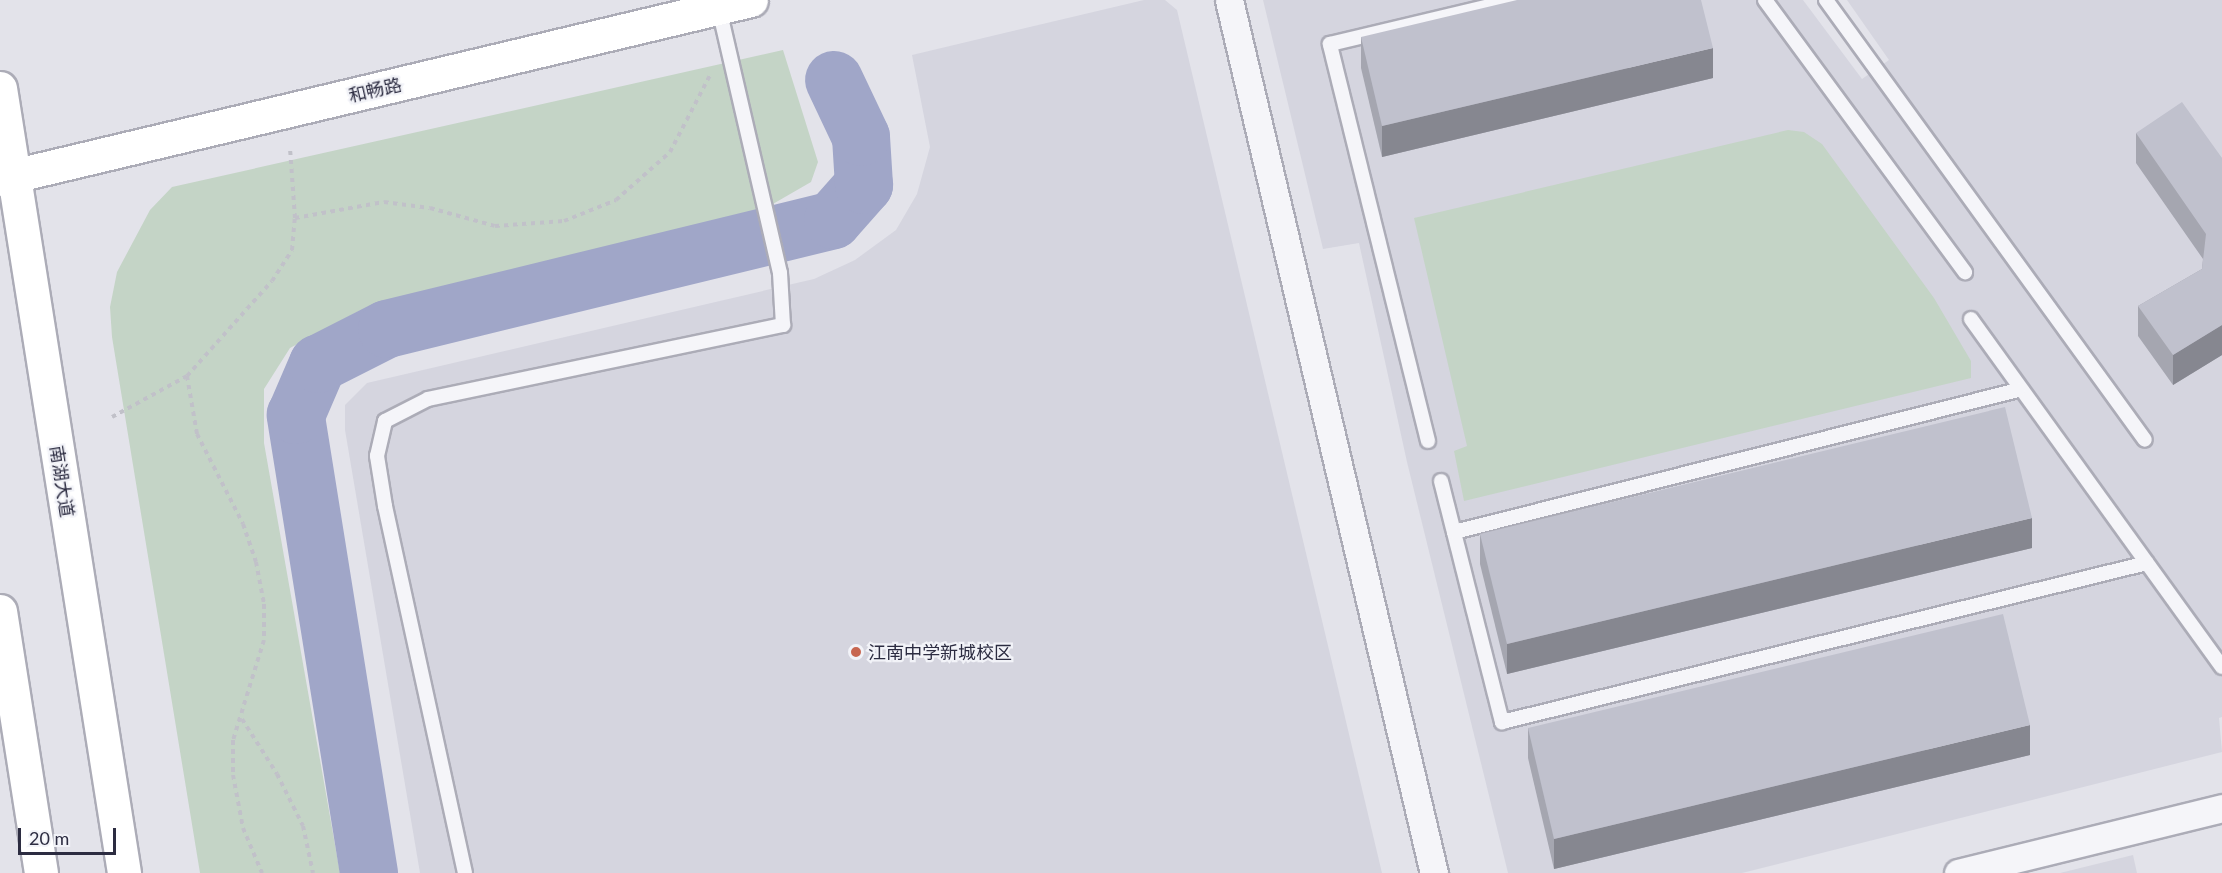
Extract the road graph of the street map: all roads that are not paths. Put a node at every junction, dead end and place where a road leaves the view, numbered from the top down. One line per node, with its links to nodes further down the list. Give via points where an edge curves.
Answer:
1 (661, 0): 9 (street, 和畅路)
2 (751, 0): 7 (street, 和畅路)
3 (1228, 0): 24 (street)
4 (1515, 0): 14 (lane, via 1330,44)
5 (1765, 0): 10 (lane)
6 (1826, 0): 13 (lane)
7 (719, 8): 9 (street, 和畅路); 23 (lane, via 780,273 783,325 428,399 385,421 377,456 385,506)
8 (0, 88): 9 (street, 南湖大道)
9 (6, 168): 22 (street, 南湖大道)
10 (1965, 272)
11 (1971, 319): 12 (lane)
12 (2018, 390): 16 (lane); 17 (lane)
13 (2145, 440)
14 (1428, 441)
15 (1441, 481): 16 (lane)
16 (1454, 532): 17 (lane, via 1502,722)
17 (2147, 563): 19 (lane)
18 (0, 611): 21 (street)
19 (2222, 667)
20 (2222, 808): 25 (street)
21 (41, 873)
22 (124, 873)
23 (465, 873)
24 (1434, 873)
25 (1958, 873)

